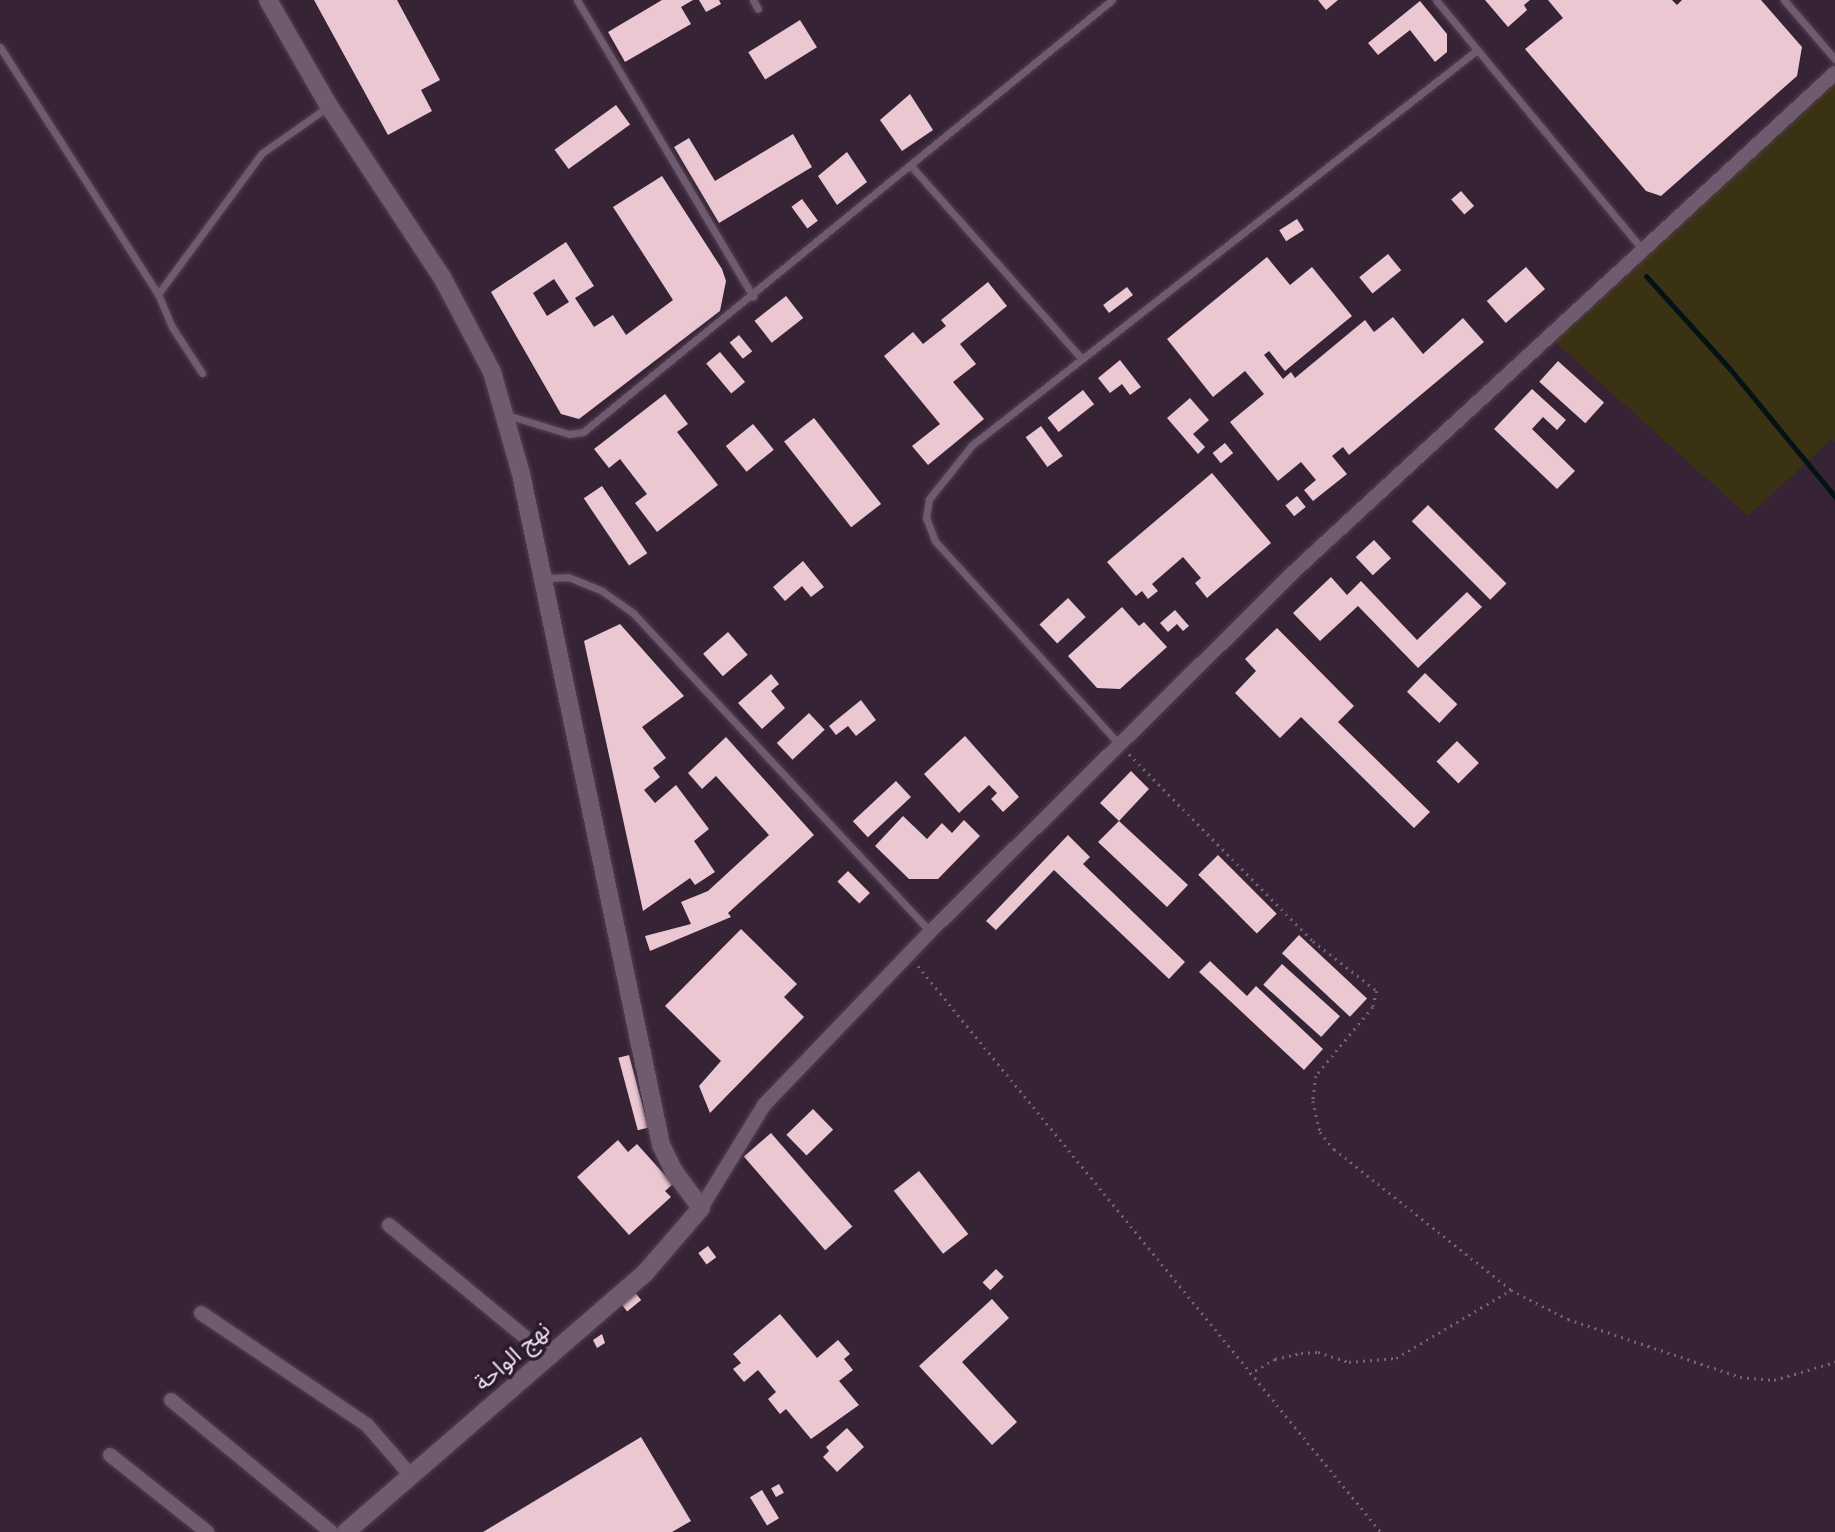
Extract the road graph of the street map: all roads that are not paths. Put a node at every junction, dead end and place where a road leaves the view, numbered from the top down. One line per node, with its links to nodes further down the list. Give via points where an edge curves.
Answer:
1 (268, 0): 12 (street)
2 (753, 0): 7 (lane)
3 (1436, 0): 9 (lane)
4 (1784, 0): 10 (lane)
5 (579, 1): 16 (lane)
6 (1109, 1): 13 (lane)
7 (758, 9)
8 (0, 47): 15 (lane)
9 (1477, 50): 14 (lane); 17 (lane, via 1132,322)
10 (1835, 59)
11 (1835, 73): 14 (street)
12 (329, 106): 15 (lane, via 262,153); 19 (street, via 443,279 492,372)
13 (912, 167): 16 (lane); 17 (lane)
14 (1641, 248): 21 (street, via 1301,565)
15 (158, 294): 18 (lane, via 172,327)
16 (753, 297): 19 (lane, via 583,432 569,434)
17 (1080, 357): 21 (lane, via 952,465 929,499 926,518 935,541)
18 (202, 373)
19 (504, 414): 20 (street)
20 (543, 579): 22 (lane, via 568,577 602,590 633,613); 23 (street, via 662,1145 673,1170)
21 (1119, 744): 22 (street)
22 (930, 932): 23 (street, via 764,1105)
23 (701, 1208): 26 (street, نهج الواحة, via 645,1273)
24 (389, 1225): 26 (street)
25 (201, 1313): 29 (street, via 367,1425)
26 (549, 1357): 29 (street, نهج الواحة)
27 (171, 1400): 31 (street)
28 (110, 1455): 30 (street)
29 (412, 1477): 32 (street, نهج الواحة)
30 (207, 1532)
31 (331, 1532)
32 (346, 1532)

